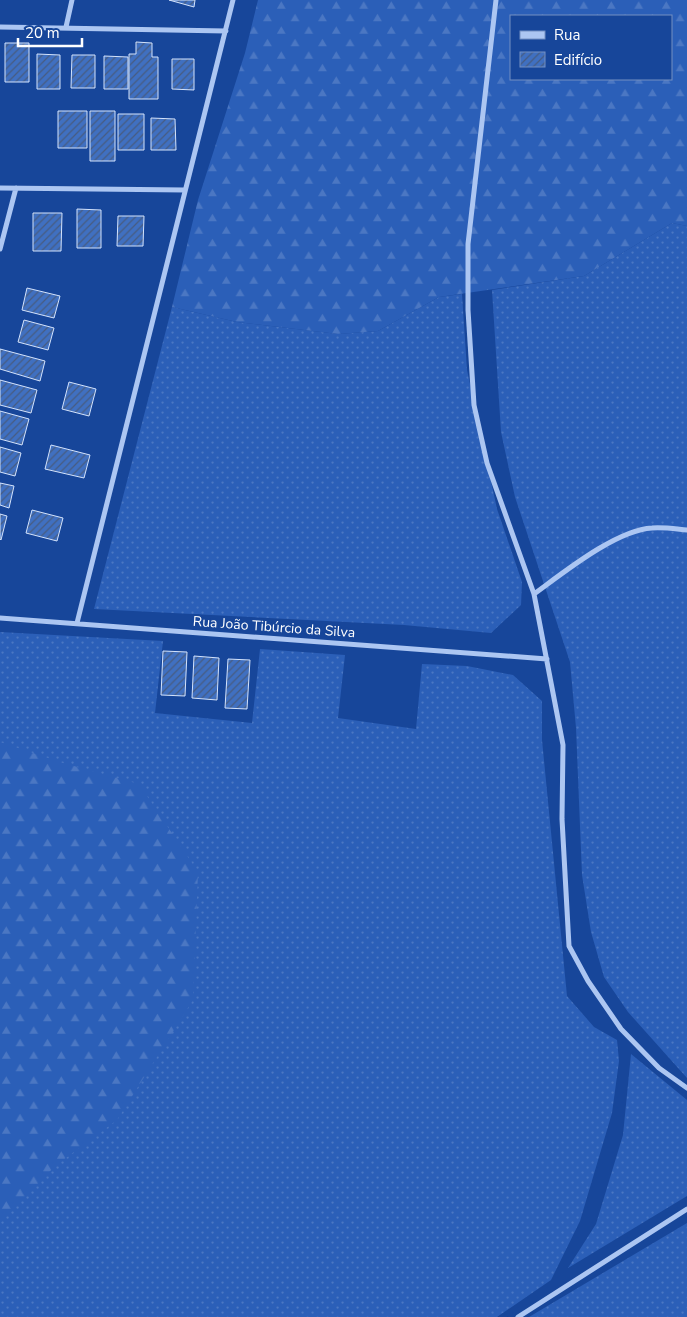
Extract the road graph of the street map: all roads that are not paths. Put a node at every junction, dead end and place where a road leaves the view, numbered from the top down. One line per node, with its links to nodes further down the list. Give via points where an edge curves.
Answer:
1 (72, 0): 5 (street)
2 (233, 0): 6 (street)
3 (496, 0): 12 (street, via 468,244 470,356 474,405 486,462)
4 (0, 27): 5 (street)
5 (66, 27): 6 (street)
6 (226, 31): 9 (street)
7 (0, 188): 8 (street)
8 (16, 188): 9 (street); 10 (street)
9 (185, 190): 14 (street)
10 (0, 249)
11 (687, 530): 12 (street, via 652,528 632,532 570,568)
12 (534, 594): 15 (street)
13 (0, 618): 14 (street, Rua João Tibúrcio da Silva)
14 (77, 623): 15 (street, Rua João Tibúrcio da Silva)
15 (546, 659): 16 (street, via 563,745 562,820 569,946 588,981 621,1028 659,1068)
16 (687, 1088)
17 (687, 1209): 18 (street)
18 (518, 1317)

